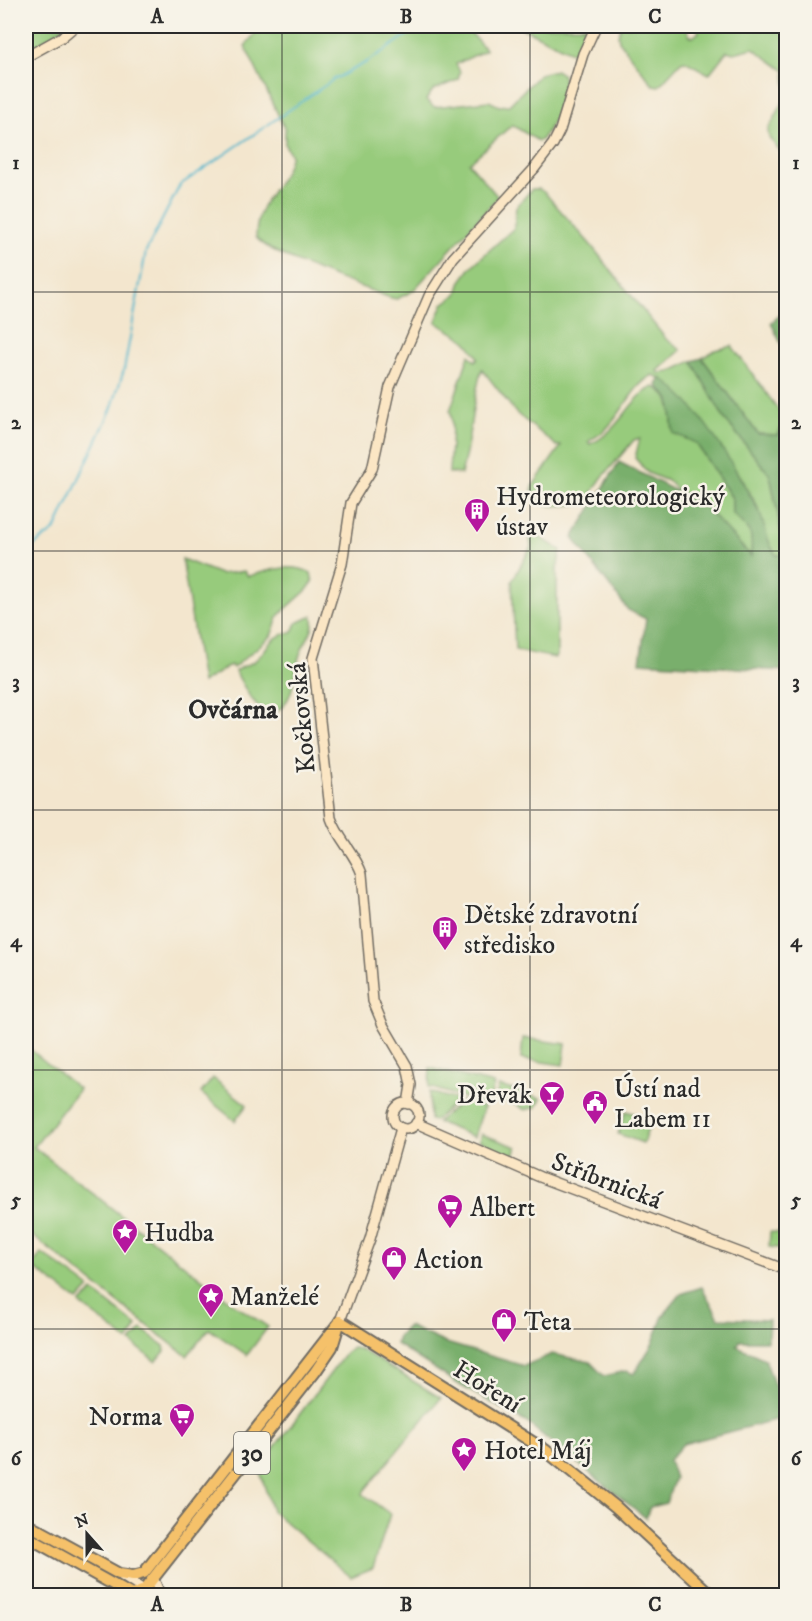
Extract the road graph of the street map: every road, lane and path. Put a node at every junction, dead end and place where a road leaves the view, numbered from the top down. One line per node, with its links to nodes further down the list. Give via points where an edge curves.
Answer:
1 (75, 26): 3 (street)
2 (596, 26): 4 (street, Kočkovská, via 553,144 453,258 429,296 390,387 372,469 351,502 342,564 313,658 331,818 362,874 373,1001 407,1066 411,1085)
3 (26, 57)
4 (408, 1104): 5 (street, via 417,1111); 6 (street, via 394,1112 395,1123)
5 (416, 1123): 6 (street, via 411,1128); 7 (street, Stříbrnická, via 501,1162)
6 (401, 1128): 8 (street, via 370,1239)
7 (786, 1270)
8 (340, 1321): 11 (main road, 30); 13 (main road, 30, via 332,1347 315,1372); 16 (main road, Hoření, via 545,1450 616,1507)
9 (26, 1523): 12 (main road)
10 (26, 1536): 14 (main road)
11 (144, 1573): 12 (main road); 14 (street, 30)
12 (119, 1574): 14 (street)
13 (154, 1580): 14 (main road, 30); 15 (street)
14 (139, 1591)
15 (161, 1596)
16 (712, 1596)

